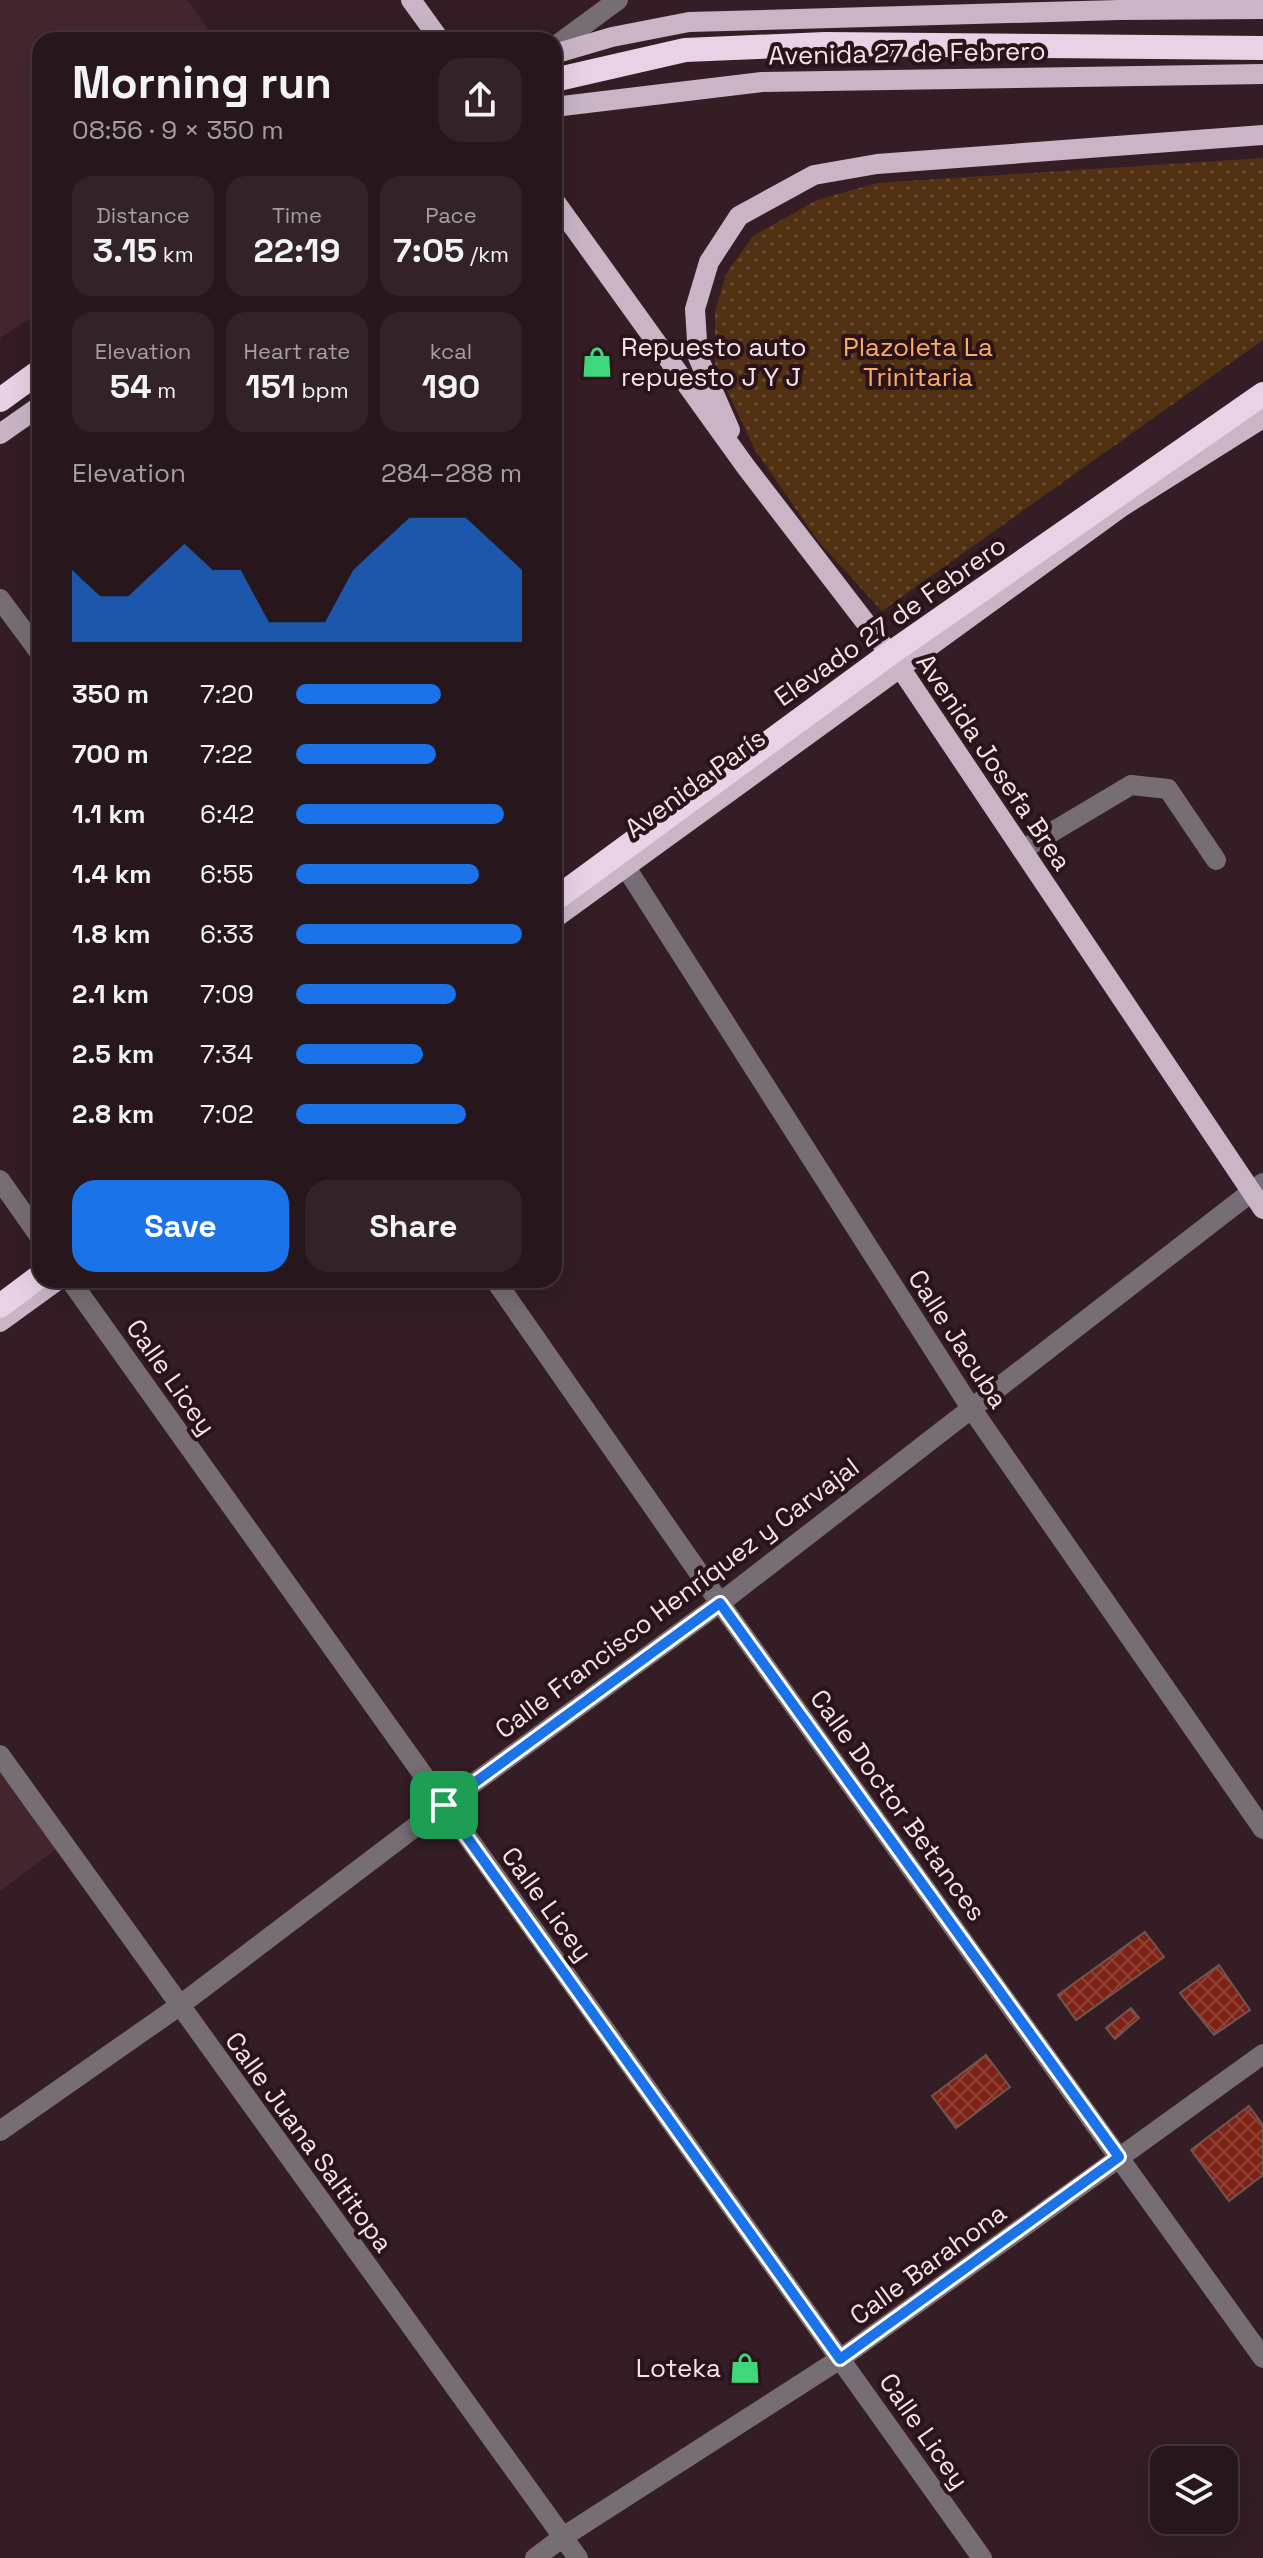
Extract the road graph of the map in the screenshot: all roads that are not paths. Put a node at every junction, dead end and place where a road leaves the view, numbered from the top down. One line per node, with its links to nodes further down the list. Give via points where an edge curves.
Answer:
1 (411, 0): 4 (main road)
2 (618, 0): 5 (street)
3 (1263, 9): 7 (main road, via 689,22)
4 (434, 32)
5 (562, 41)
6 (1263, 48): 9 (highway, via 825,44 697,50)
7 (562, 52)
8 (1263, 74): 10 (main road, Avenida 27 de Febrero, via 762,82)
9 (562, 78)
10 (562, 106)
11 (1263, 135): 19 (main road, via 877,164 814,175 739,216 709,262 695,309 698,357)
12 (562, 211): 19 (main road, Avenida Josefa Brea)
13 (32, 377): 15 (highway)
14 (1263, 394): 26 (highway, Elevado 27 de Febrero, bridge, via 888,655)
15 (0, 400)
16 (32, 412): 18 (main road)
17 (1263, 418): 22 (main road, Avenida París, via 1123,506)
18 (0, 434)
19 (746, 467): 22 (main road, Avenida Josefa Brea)
20 (0, 599): 21 (street)
21 (32, 642)
22 (899, 666): 23 (main road, Avenida Josefa Brea); 25 (main road, Avenida París)
23 (1022, 850): 24 (street, via 1131,785 1168,789); 29 (main road, Avenida Josefa Brea)
24 (1216, 860)
25 (625, 866): 27 (main road, Avenida París); 37 (street, Calle Jacuba)
26 (562, 894)
27 (562, 913)
28 (0, 1180): 30 (street)
29 (1259, 1195): 37 (street, Calle Francisco Henríquez y Carvajal)
30 (32, 1226)
31 (32, 1282): 35 (highway)
32 (47, 1288): 36 (main road)
33 (76, 1288): 40 (street, Calle Licey)
34 (501, 1288): 38 (street, Calle Doctor Betances)
35 (0, 1306)
36 (0, 1322)
37 (971, 1408): 38 (street, Calle Francisco Henríquez y Carvajal); 41 (street, Calle Jacuba)
38 (720, 1603): 40 (street, Calle Francisco Henríquez y Carvajal); 45 (street, Calle Doctor Betances)
39 (0, 1755): 42 (street, Calle Juana Saltitopa)
40 (444, 1805): 42 (street, Calle Francisco Henríquez y Carvajal); 47 (street, Calle Licey)
41 (1263, 1829)
42 (179, 2006): 44 (street, Calle Francisco Henríquez y Carvajal); 48 (street, Calle Juana Saltitopa)
43 (1263, 2054): 45 (street, Calle Barahona)
44 (0, 2131)
45 (1119, 2157): 46 (street, Calle Doctor Betances); 47 (street, Calle Barahona)
46 (1263, 2358)
47 (840, 2359): 48 (street, Calle Barahona); 51 (street, Calle Licey)
48 (563, 2537): 49 (street, Calle Barahona); 50 (street, Calle Juana Saltitopa)
49 (535, 2558)
50 (578, 2558)
51 (982, 2558)

